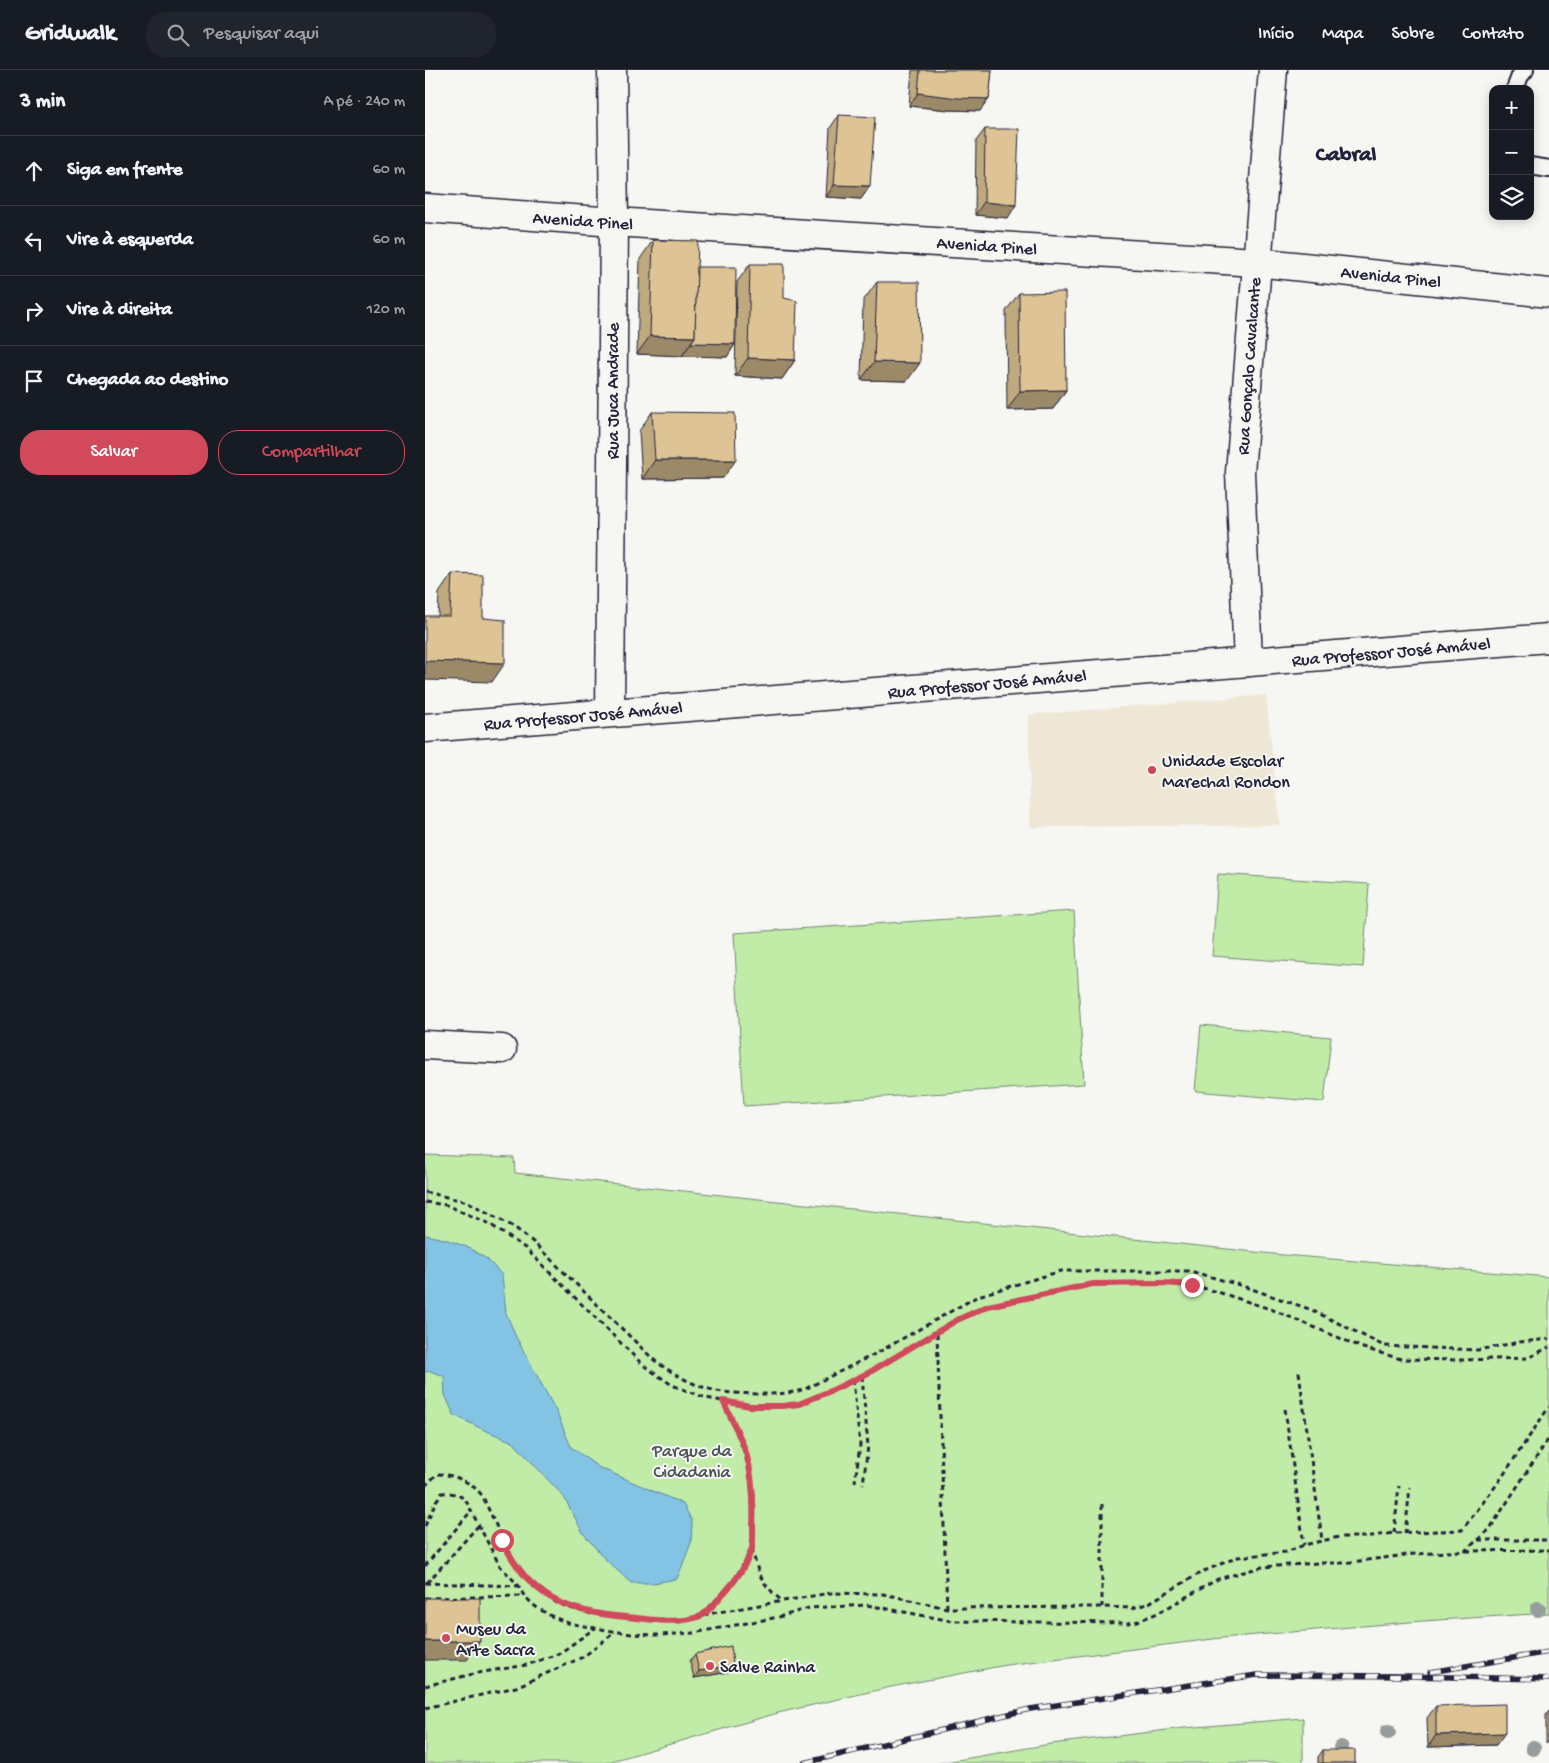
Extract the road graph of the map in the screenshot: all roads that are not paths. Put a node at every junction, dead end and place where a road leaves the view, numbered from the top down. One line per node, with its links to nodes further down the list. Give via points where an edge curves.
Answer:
1 (612, 70): 8 (street, Rua Juca Andrade)
2 (1273, 70): 9 (street, Rua Gonçalo Cavalcante)
3 (1525, 70): 4 (lane)
4 (1517, 85)
5 (1534, 167): 6 (lane)
6 (1549, 169)
7 (425, 208): 8 (street, Avenida Pinel)
8 (614, 222): 9 (street, Avenida Pinel); 13 (street, Rua Juca Andrade)
9 (1256, 262): 10 (street, Avenida Pinel); 12 (street, Rua Gonçalo Cavalcante, via 1240,472)
10 (1549, 293)
11 (1549, 638): 12 (street, Rua Professor José Amável)
12 (1248, 662): 13 (street, Rua Professor José Amável)
13 (610, 712): 14 (street, Rua Professor José Amável)
14 (425, 728)
15 (425, 1045): 16 (street)
16 (502, 1049)

